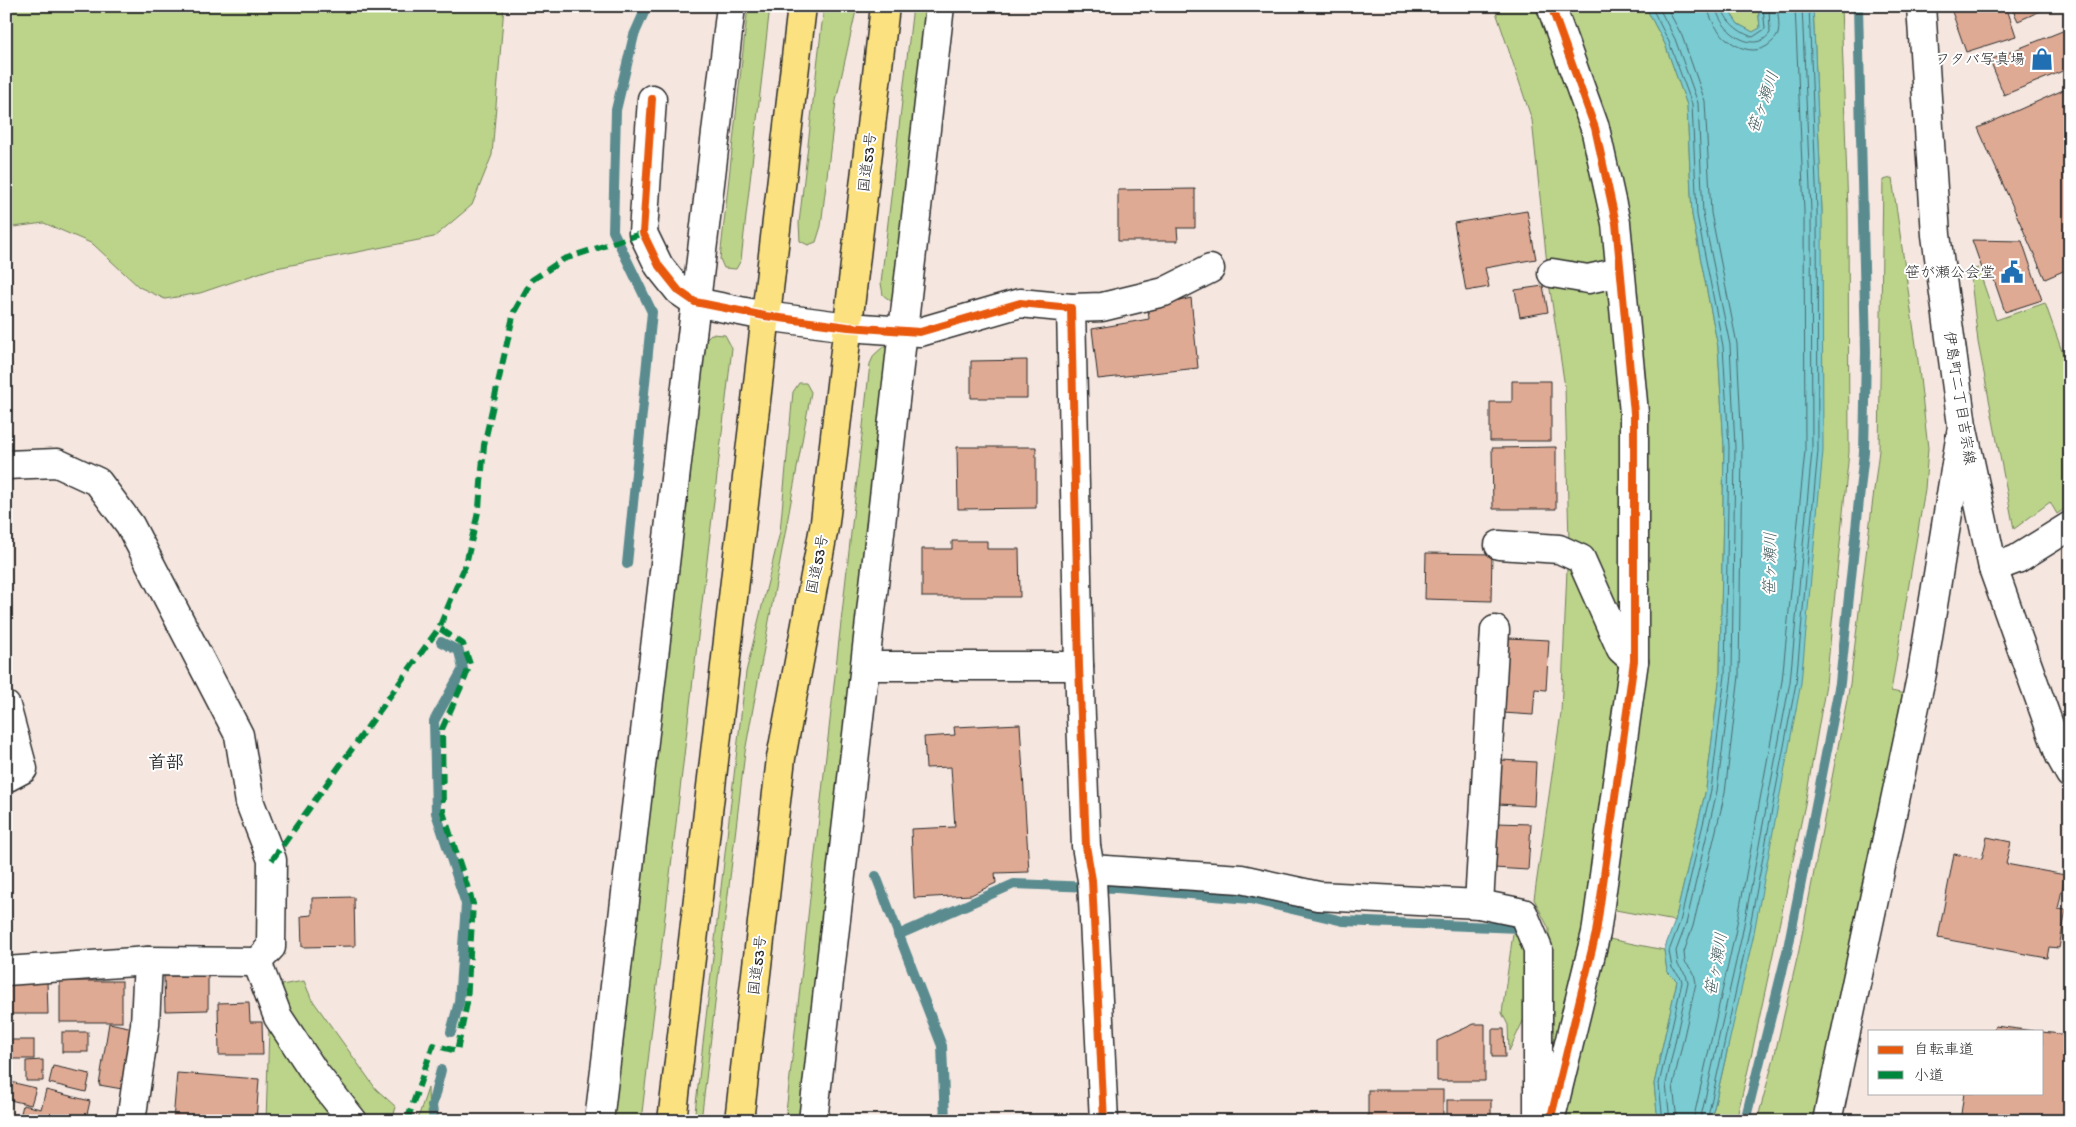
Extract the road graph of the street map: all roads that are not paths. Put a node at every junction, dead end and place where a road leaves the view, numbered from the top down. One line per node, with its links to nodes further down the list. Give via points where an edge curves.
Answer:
1 (731, 6): 11 (street)
2 (802, 6): 13 (highway)
3 (885, 6): 14 (highway, 国道53号)
4 (940, 6): 15 (street)
5 (1551, 6): 9 (street, via 1595,128 1616,223)
6 (1921, 6): 16 (street, 伊島町二丁目吉宗線, via 1936,236)
7 (652, 99): 11 (street, via 643,233 659,266 679,291)
8 (1210, 269): 12 (street, via 1164,292 1102,307)
9 (1620, 272): 10 (street, via 1588,279); 22 (street, via 1634,413)
10 (1552, 273)
11 (696, 302): 13 (street); 35 (street)
12 (1071, 308): 15 (street, via 1020,303 920,332); 24 (street)
13 (765, 316): 14 (street); 36 (highway)
14 (848, 327): 15 (street); 37 (highway, 国道53号, via 825,522 781,758)
15 (904, 331): 23 (street)
16 (1962, 425): 20 (street, 伊島町二丁目吉宗線); 42 (street, via 1922,673)
17 (6, 465): 31 (street, via 57,463 98,482 130,525 240,735 250,802 272,860 271,947)
18 (2070, 526): 20 (street, via 2017,559)
19 (1499, 545): 22 (street, via 1559,549 1581,559 1621,649)
20 (1993, 568): 26 (street, 伊島町二丁目吉宗線, via 2060,756)
21 (1494, 630): 29 (street)
22 (1634, 661): 41 (street, via 1596,934)
23 (866, 666): 24 (street); 38 (street)
24 (1078, 666): 28 (street, via 1086,846)
25 (6, 706): 27 (street, via 23,769)
26 (2070, 774)
27 (6, 778)
28 (1092, 881): 29 (street, via 1240,879 1318,896); 39 (street)
29 (1479, 904): 40 (street, via 1523,913 1538,949)
30 (148, 961): 31 (street); 32 (street); 33 (street, via 145,1025)
31 (257, 962): 34 (street, via 278,1016 315,1073)
32 (6, 971)
33 (131, 1121)
34 (353, 1121)
35 (598, 1121)
36 (672, 1121)
37 (739, 1121)
38 (813, 1121)
39 (1104, 1121)
40 (1538, 1121)
41 (1550, 1121)
42 (1827, 1121)

